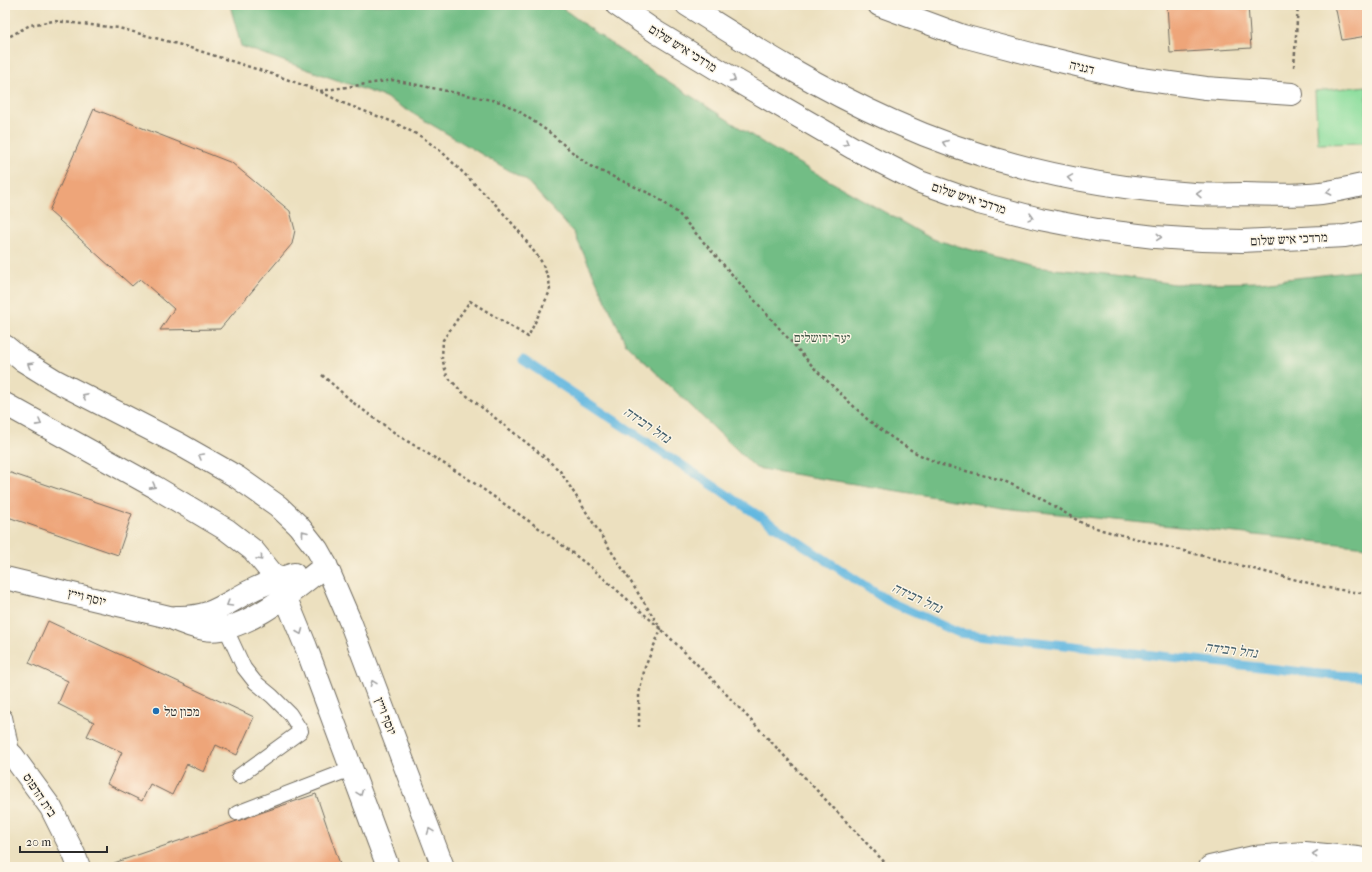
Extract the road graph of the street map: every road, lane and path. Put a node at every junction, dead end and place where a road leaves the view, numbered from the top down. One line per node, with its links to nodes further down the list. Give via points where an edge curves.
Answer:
1 (617, 5): 9 (main road, מרדכי איש שלום, one-way to 9, via 656,32 853,148 920,182 979,203 1047,221 1163,238 1242,242 1345,236)
2 (687, 5): 8 (main road, one-way to 2, via 1321,193 1195,194 1125,187 1062,176 997,160 892,122 826,90)
3 (879, 5): 7 (main road, דגניה, via 963,36 1127,77 1206,88)
4 (1298, 5): 7 (path)
5 (5, 39): 6 (path, via 30,25 54,21 119,28 181,45)
6 (319, 91): 16 (path, via 393,80 501,102 549,132 590,166 656,196 678,213 816,370 868,420 914,452 942,465 1002,480 1040,498 1082,523 1102,530 1328,588); 19 (path, via 393,122 422,137 443,153 496,205 541,261 549,279 550,291 528,337 470,301 442,340 442,358 447,376 560,471)
7 (1292, 94)
8 (1367, 184)
9 (1367, 232)
10 (5, 346): 13 (main road, one-way to 10, via 298,525 278,506 254,489 179,444 56,381)
11 (322, 375): 19 (path, via 355,404 399,436 464,476 549,534)
12 (5, 404): 15 (main road, one-way to 15, via 227,530 253,550)
13 (326, 565): 15 (main road, יוסף וייץ); 29 (main road, יוסף וייץ, one-way to 13, via 350,620)
14 (5, 578): 17 (main road, יוסף וייץ)
15 (281, 588): 17 (main road, יוסף וייץ, one-way to 17, via 247,593 206,615); 18 (main road, יוסף וייץ, via 267,609); 23 (main road, one-way to 23, via 306,647)
16 (1367, 594)
17 (169, 617): 18 (main road, יוסף וייץ, via 205,630)
18 (226, 629): 24 (lane, via 244,668 255,682 290,714 301,731)
19 (661, 629): 21 (path, via 645,667 639,694); 30 (path, via 711,678)
20 (5, 718): 22 (lane)
21 (639, 727)
22 (7, 759): 27 (main road, בית הדפוס, via 51,808)
23 (351, 770): 25 (lane); 28 (main road, one-way to 28)
24 (239, 776)
25 (237, 813)
26 (1367, 860): 31 (main road, one-way to 31, via 1305,853 1254,857)
27 (79, 867)
28 (388, 867)
29 (443, 867)
30 (889, 867)
31 (1210, 867)

